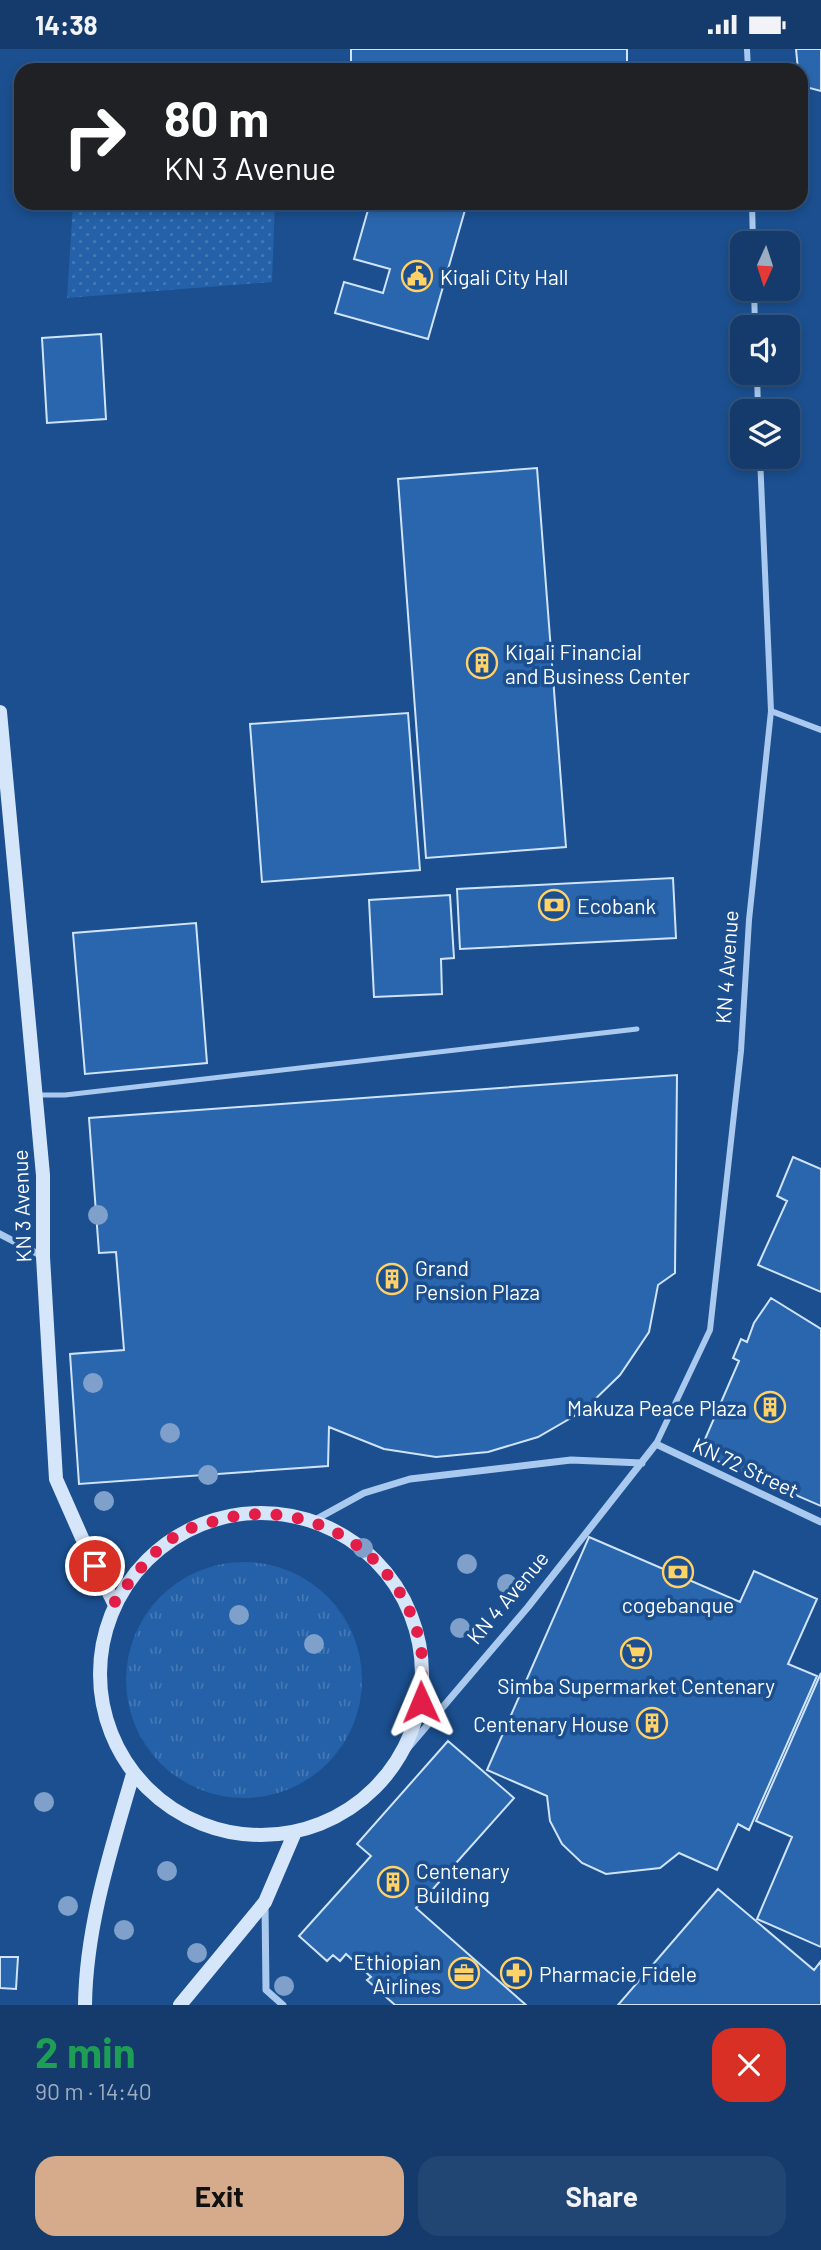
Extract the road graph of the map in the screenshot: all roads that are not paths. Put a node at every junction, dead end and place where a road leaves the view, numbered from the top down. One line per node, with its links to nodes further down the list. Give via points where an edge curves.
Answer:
1 (752, 210): 2 (street)
2 (753, 231)
3 (761, 469): 4 (street, KN 4 Avenue)
4 (771, 711): 6 (street); 11 (street, KN 4 Avenue, via 710,1330)
5 (0, 712): 8 (main road, KN 3 Avenue)
6 (821, 730)
7 (637, 1029): 8 (lane)
8 (35, 1095): 10 (main road, KN 3 Avenue, via 43,1175)
9 (0, 1234): 10 (street)
10 (43, 1257): 15 (main road, KN 3 Avenue, via 56,1479)
11 (656, 1444): 12 (street, KN 4 Avenue); 14 (street, KN 72 Street)
12 (642, 1463): 13 (street, via 571,1460 410,1479 363,1493); 16 (street, KN 4 Avenue)
13 (313, 1521): 15 (main road, via 282,1514 232,1515 184,1531 144,1562); 16 (main road, via 363,1548 401,1591 421,1644 421,1702)
14 (821, 1522)
15 (114, 1603): 17 (main road, via 100,1646 99,1692 110,1735)
16 (402, 1755): 18 (main road, via 374,1790 338,1816)
17 (133, 1774): 18 (main road, via 166,1805 206,1826 250,1835); 20 (main road, via 104,1871 86,1964)
18 (295, 1832): 19 (main road)
19 (265, 1902): 21 (main road); 22 (street, via 266,1990)
20 (85, 2005)
21 (180, 2005)
22 (283, 2005)

